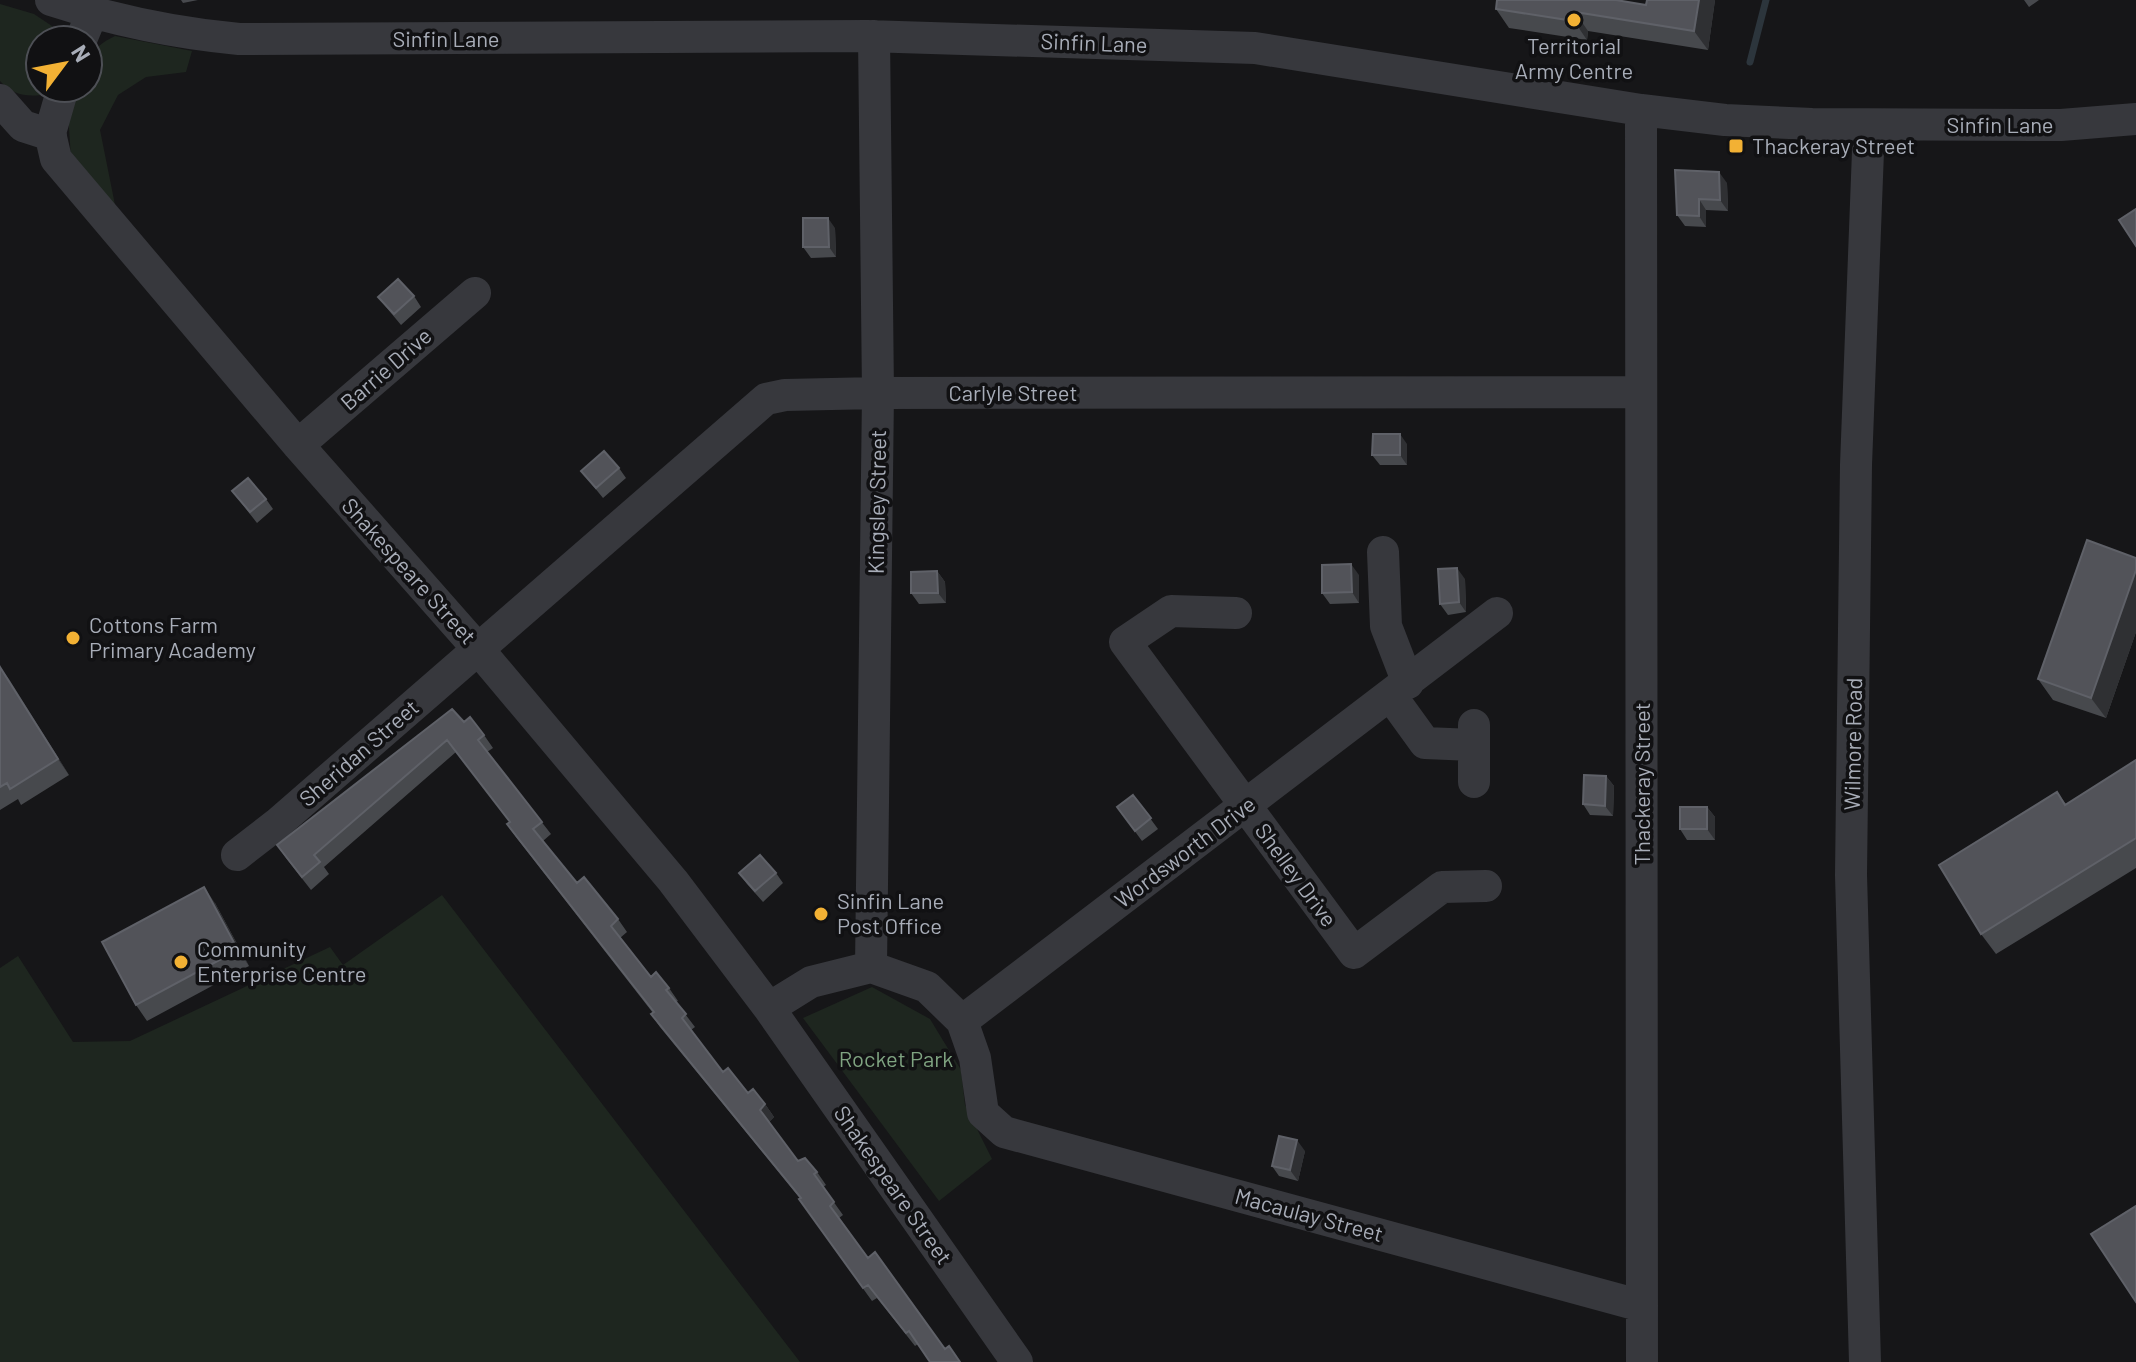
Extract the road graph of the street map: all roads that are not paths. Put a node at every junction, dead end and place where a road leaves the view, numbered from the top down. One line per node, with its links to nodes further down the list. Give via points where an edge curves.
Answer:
1 (51, 0): 2 (street, Sinfin Lane)
2 (83, 24)
3 (104, 27): 4 (street, Sinfin Lane, via 239,39)
4 (874, 36): 7 (street, Sinfin Lane, via 1255,48); 13 (street, Kingsley Street)
5 (0, 100): 10 (street, via 23,126)
6 (59, 104): 10 (street)
7 (1641, 110): 9 (street, Sinfin Lane, via 1725,120); 12 (street, Thackeray Street)
8 (2136, 119): 9 (street, Sinfin Lane, via 2061,125)
9 (1869, 125): 30 (street, Wilmore Road, via 1856,465 1851,875)
10 (51, 135): 14 (street, Shakespeare Street, via 56,159)
11 (475, 293): 14 (street, Barrie Drive)
12 (1641, 392): 13 (street, Carlyle Street); 27 (street, Thackeray Street)
13 (878, 393): 18 (street, Carlyle Street, via 766,399); 24 (street, Kingsley Street)
14 (298, 445): 18 (street, Shakespeare Street)
15 (1383, 552): 19 (street, via 1386,626)
16 (1236, 613): 21 (street, Shelley Drive, via 1171,611 1125,642)
17 (1497, 613): 19 (street, Wordsworth Drive)
18 (478, 649): 22 (street, Sheridan Street); 25 (street, Shakespeare Street, via 673,881)
19 (1399, 689): 20 (street, via 1425,743 1474,735); 21 (street, Wordsworth Drive)
20 (1474, 782)
21 (1245, 805): 23 (street, Shelley Drive, via 1354,953 1442,887); 26 (street, Wordsworth Drive)
22 (237, 855)
23 (1486, 886)
24 (871, 967): 25 (street, via 811,982); 26 (street, via 927,987)
25 (769, 1008): 28 (street, Shakespeare Street)
26 (962, 1021): 27 (street, Macaulay Street, via 975,1058 983,1113 1004,1132)
27 (1642, 1306): 29 (street, Thackeray Street)
28 (1017, 1362)
29 (1642, 1362)
30 (1865, 1362)

